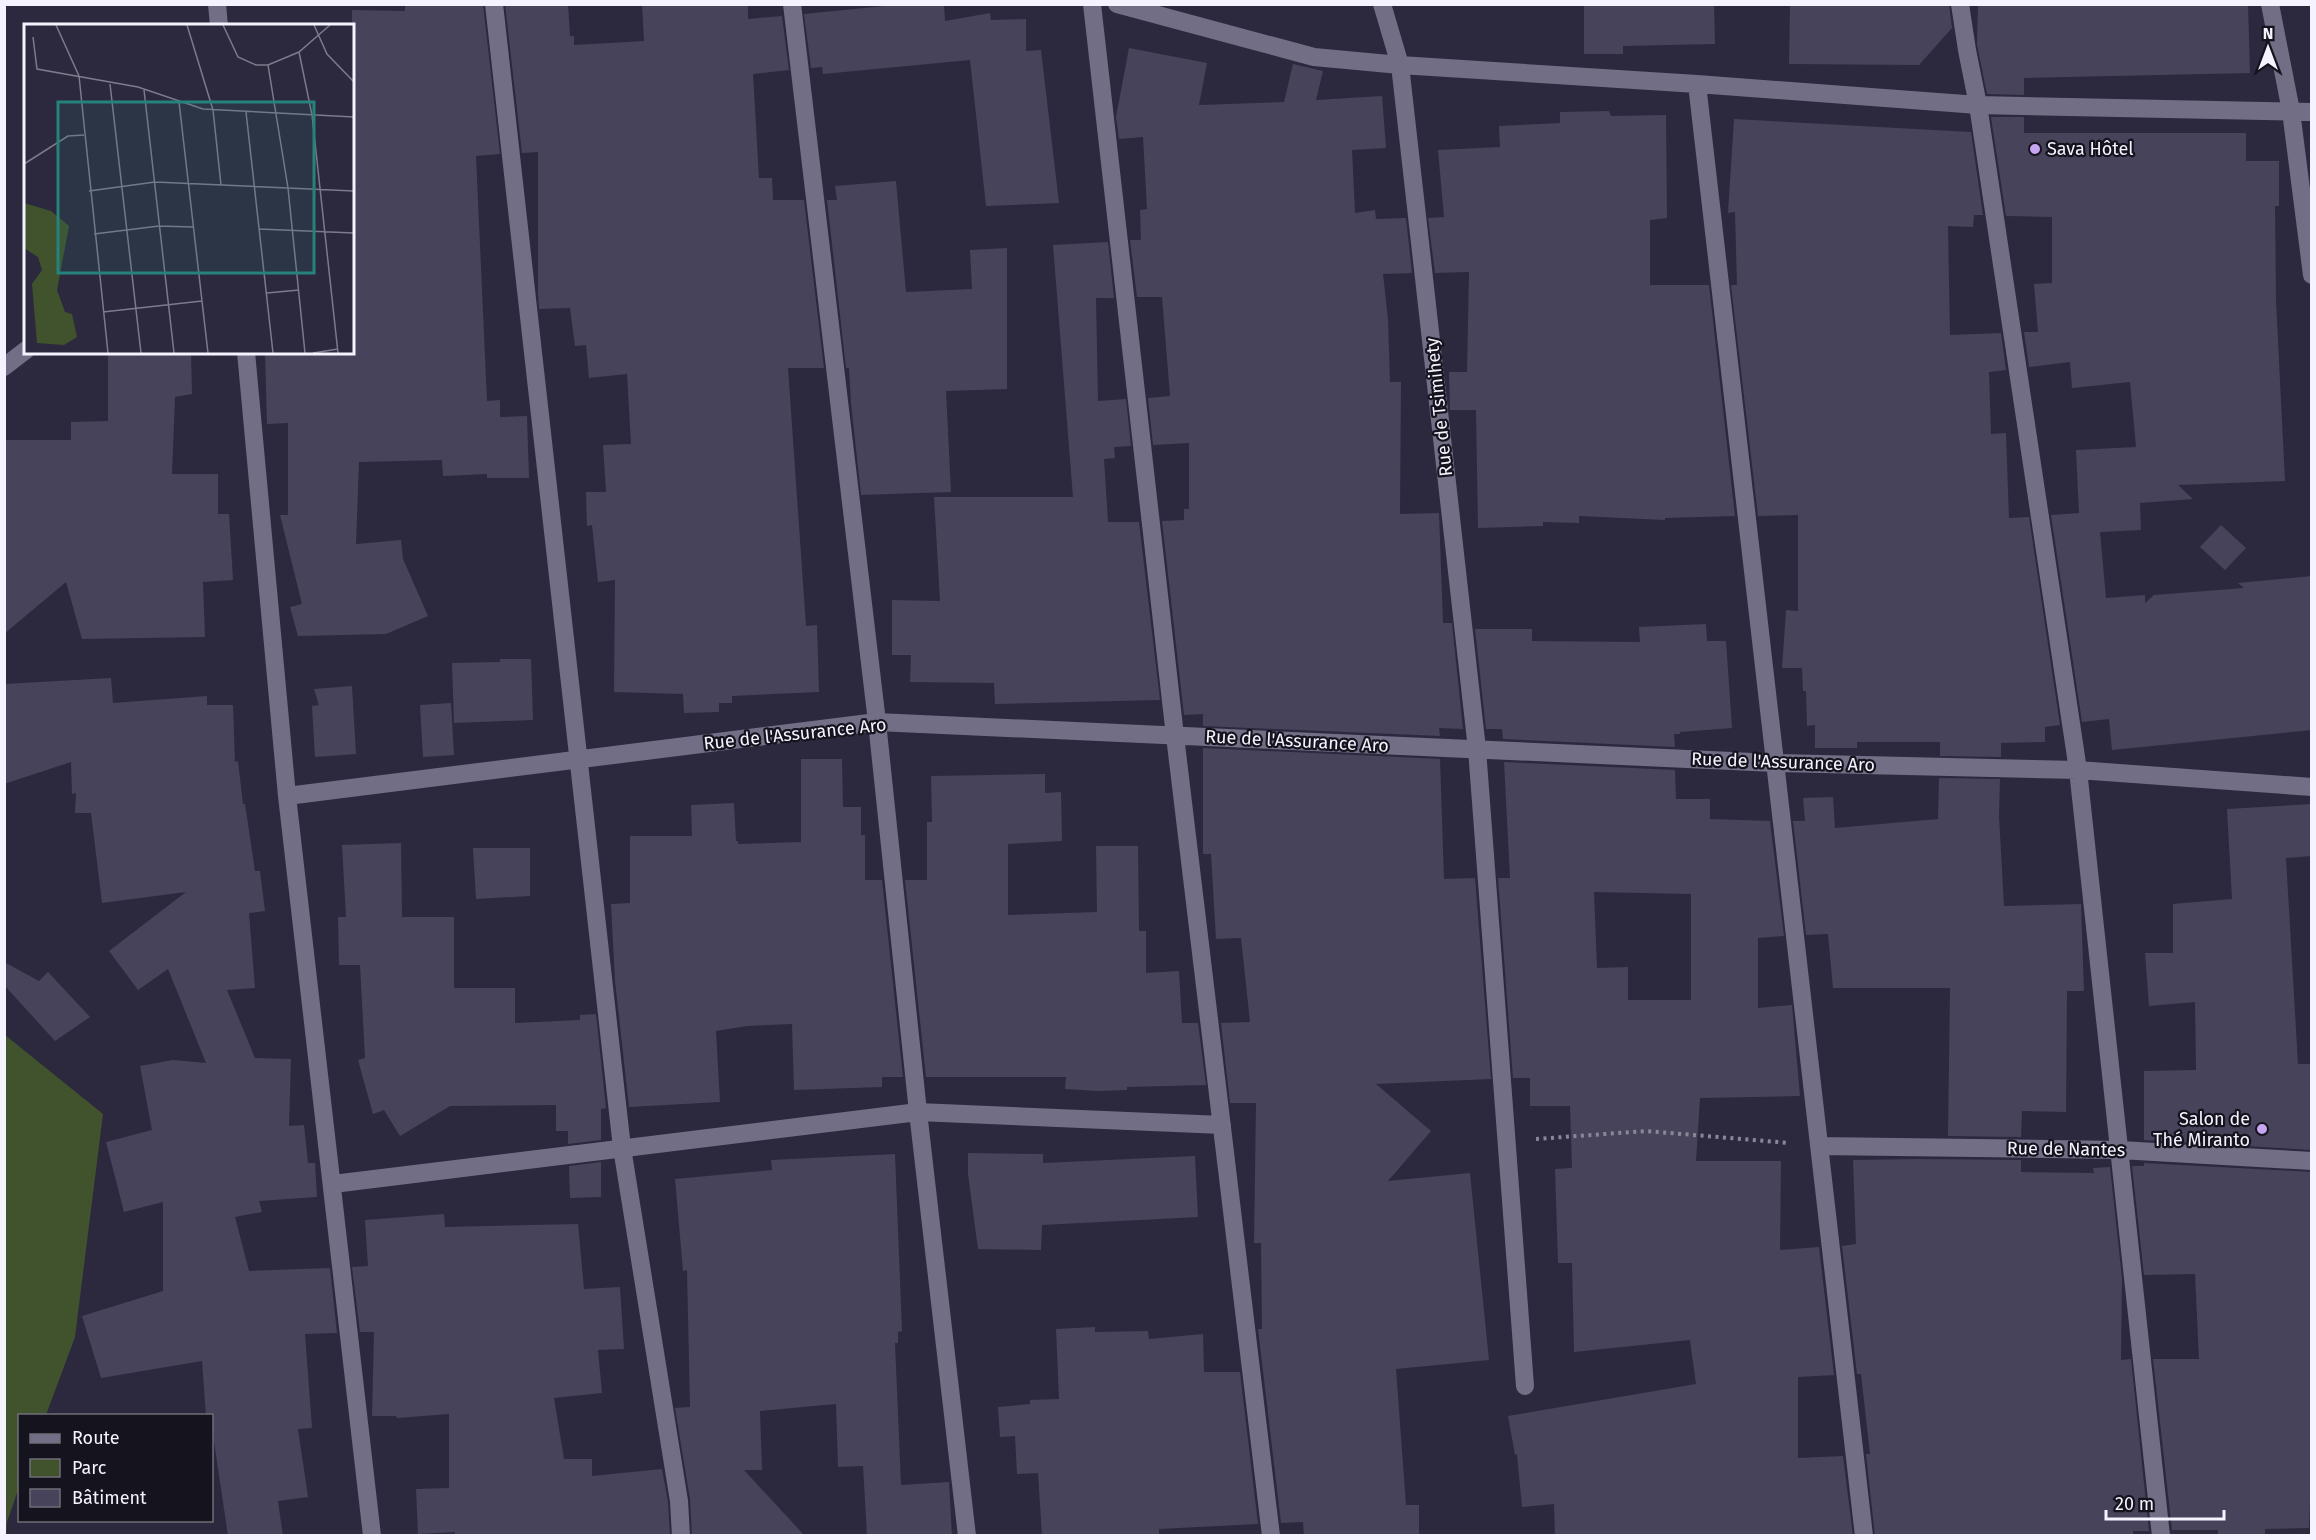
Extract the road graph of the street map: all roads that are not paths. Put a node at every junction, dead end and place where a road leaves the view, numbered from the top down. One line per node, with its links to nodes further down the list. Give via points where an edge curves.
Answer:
1 (217, 4): 9 (street)
2 (494, 4): 22 (street)
3 (792, 4): 19 (street)
4 (1092, 4): 20 (street)
5 (1118, 4): 10 (street, via 1314,57)
6 (1382, 4): 10 (street, Rue de Tsimihety)
7 (1960, 4): 12 (street)
8 (2270, 4): 13 (street)
9 (219, 24)
10 (1400, 65): 11 (street); 21 (street, Rue de Tsimihety)
11 (1697, 84): 12 (street); 23 (street)
12 (1978, 105): 13 (street); 24 (street)
13 (2291, 111): 14 (street); 15 (street)
14 (2312, 112)
15 (2312, 275)
16 (24, 351): 18 (street)
17 (246, 354): 26 (street)
18 (4, 366)
19 (877, 722): 20 (street, Rue de l'Assurance Aro); 22 (street, Rue de l'Assurance Aro); 27 (street)
20 (1175, 736): 21 (street, Rue de l'Assurance Aro); 28 (street)
21 (1478, 749): 23 (street, Rue de l'Assurance Aro); 34 (street, Rue de Tsimihety)
22 (579, 759): 26 (street, Rue de l'Assurance Aro); 30 (street)
23 (1775, 763): 24 (street, Rue de l'Assurance Aro); 29 (street)
24 (2078, 770): 25 (street, Rue de l'Assurance Aro); 31 (street)
25 (2312, 787)
26 (287, 796): 33 (street)
27 (918, 1112): 28 (street); 30 (street); 37 (street)
28 (1222, 1125): 38 (street)
29 (1819, 1146): 31 (street, Rue de Nantes); 39 (street)
30 (622, 1148): 33 (street); 36 (street, via 679,1501)
31 (2120, 1150): 32 (street, Rue de Nantes); 40 (street)
32 (2312, 1161)
33 (333, 1184): 35 (street)
34 (1526, 1386)
35 (372, 1536)
36 (681, 1536)
37 (967, 1536)
38 (1271, 1536)
39 (1864, 1536)
40 (2161, 1536)

